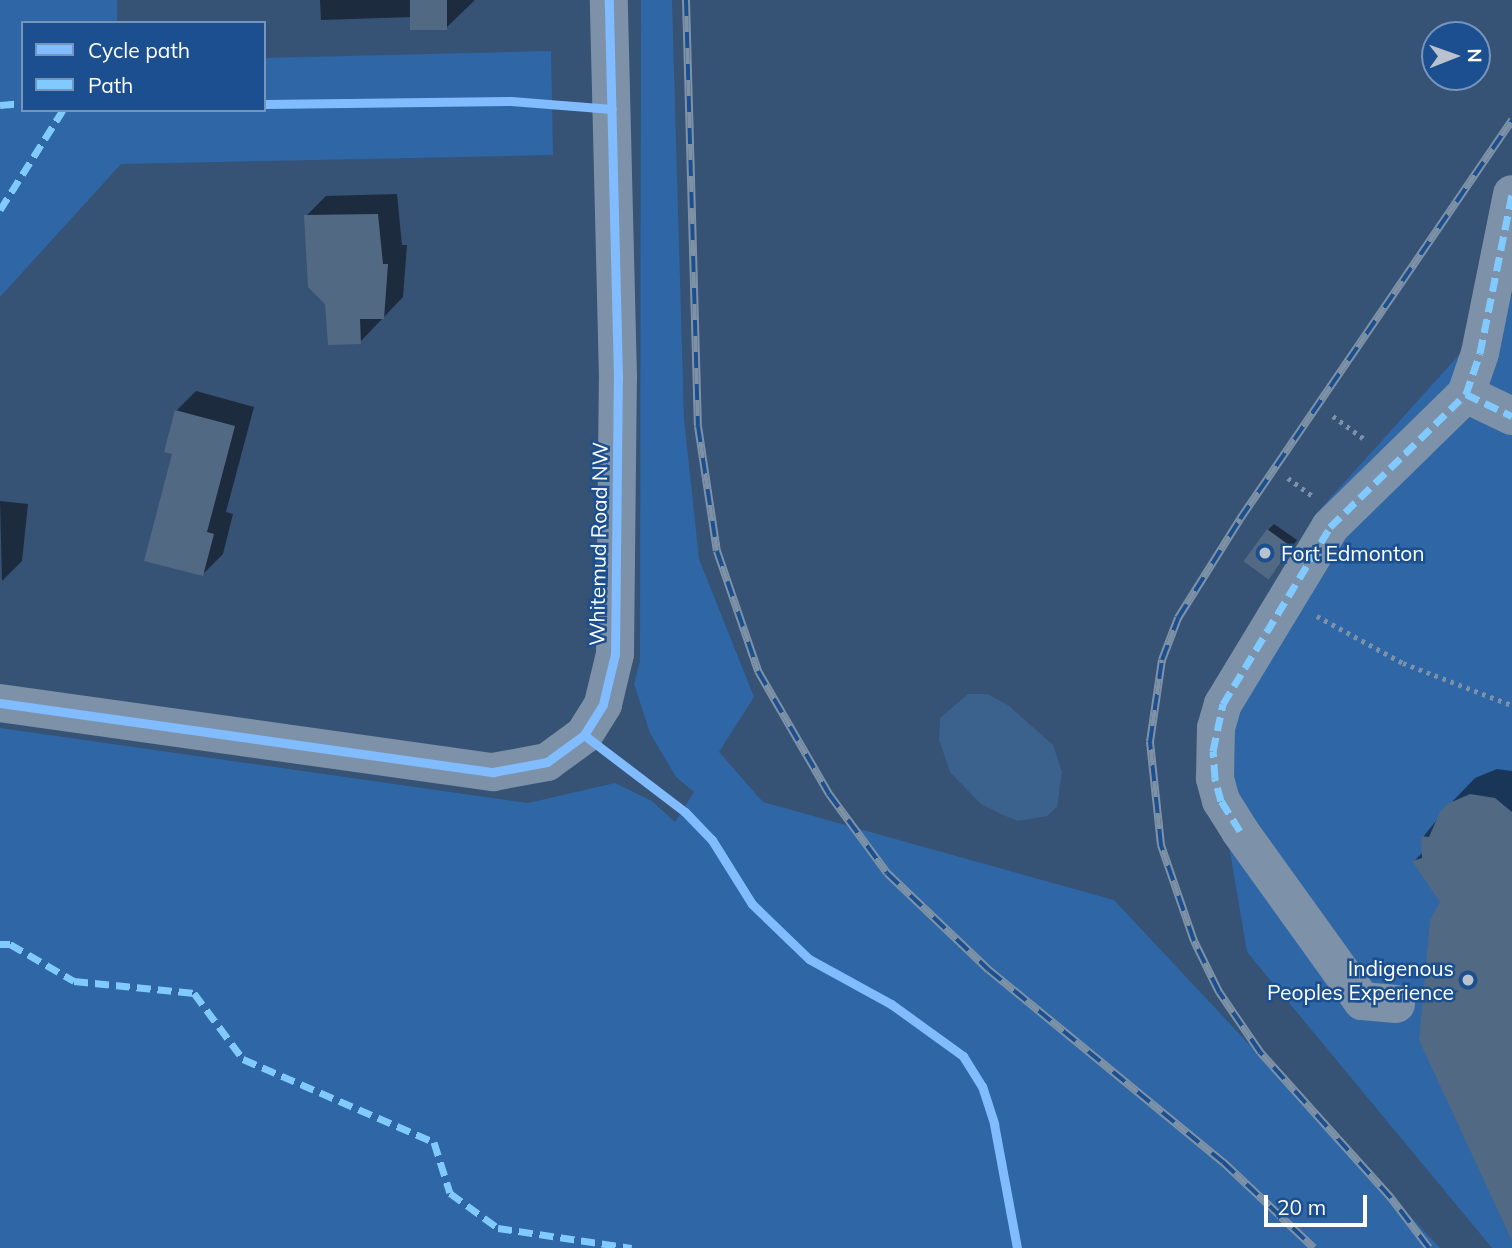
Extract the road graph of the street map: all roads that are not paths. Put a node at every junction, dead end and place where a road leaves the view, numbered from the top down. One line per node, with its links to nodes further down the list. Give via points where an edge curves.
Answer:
1 (609, 0): 5 (street, Whitemud Road NW, via 618,378 615,654 603,704 584,735 547,762 493,772)
2 (1512, 194): 3 (street, via 1480,353)
3 (1465, 394): 4 (street); 6 (street, via 1330,527 1223,704 1216,728 1215,778 1221,801 1240,831 1362,1001)
4 (1512, 416)
5 (0, 703)
6 (1396, 1004)

